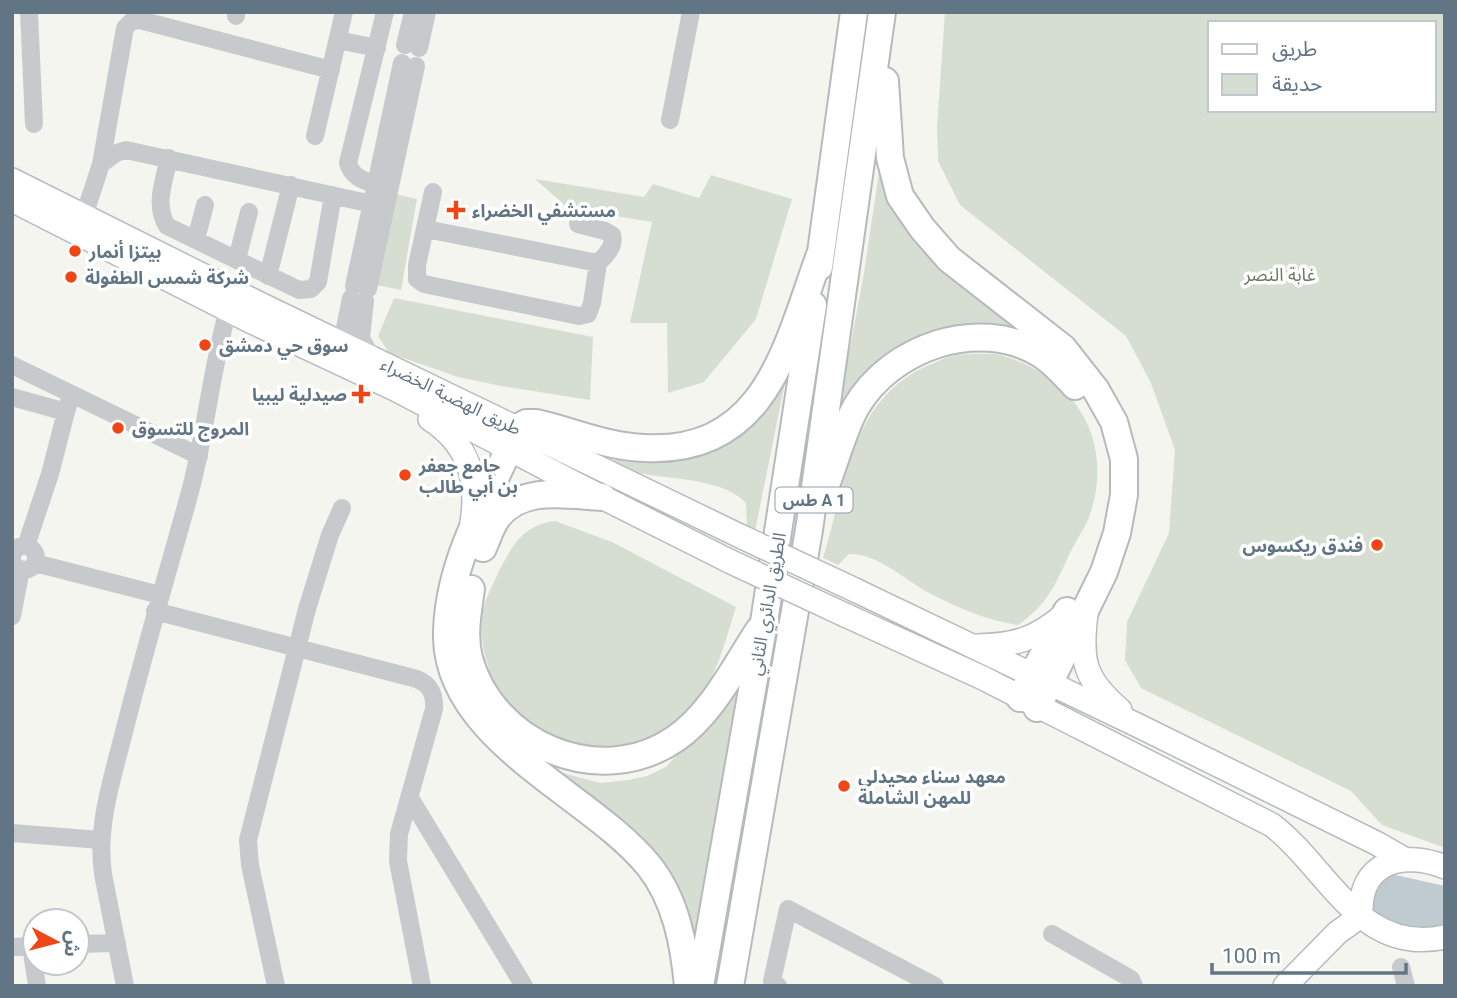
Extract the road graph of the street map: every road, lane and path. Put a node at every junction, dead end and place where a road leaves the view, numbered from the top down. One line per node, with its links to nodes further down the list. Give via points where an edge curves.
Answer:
1 (29, 12): 14 (street)
2 (344, 12): 9 (street)
3 (385, 12): 10 (street)
4 (412, 12): 11 (street)
5 (427, 12): 11 (street)
6 (691, 12): 13 (street)
7 (854, 12): 31 (highway, الطريق الدائري الثاني / طس A 1)
8 (881, 15): 46 (highway, الطريق الدائري الثاني / طس A 1); 50 (highway, via 890,158 900,196 949,259 1063,348 1114,422 1124,459 1124,495 1113,546)
9 (338, 40): 10 (street); 12 (street)
10 (377, 48): 20 (street, via 348,163 358,177)
11 (410, 56): 20 (street); 35 (street)
12 (331, 70): 15 (street); 17 (street, via 132,21 125,28)
13 (670, 120)
14 (34, 124)
15 (315, 136)
16 (169, 158): 17 (street, via 126,150); 19 (street); 30 (street, via 161,216 167,226)
17 (101, 164): 27 (street)
18 (12, 180): 27 (main road, طريق الهضبة الخضراء)
19 (292, 185): 22 (street); 34 (street)
20 (376, 185): 24 (street)
21 (433, 192): 29 (street)
22 (333, 195): 24 (street); 34 (street, via 318,282 311,289 299,290)
23 (12, 200): 36 (main road, طريق الهضبة الخضراء)
24 (372, 204): 35 (street)
25 (205, 205): 30 (street)
26 (249, 212): 32 (street)
27 (83, 216): 37 (main road, طريق الهضبة الخضراء)
28 (578, 224): 33 (street, via 612,235 607,254)
29 (426, 229): 33 (street); 33 (street, via 417,265 417,279 424,284 579,316 587,314 592,303)
30 (196, 239): 32 (street)
31 (821, 252): 42 (highway, via 776,373 759,400 736,422 708,439 677,447 598,441 536,423 526,423); 52 (highway, الطريق الدائري الثاني / طس A 1)
32 (237, 258): 34 (street)
33 (598, 263)
34 (268, 276)
35 (359, 294): 37 (street); 39 (street, via 361,338)
36 (228, 310): 37 (main road, طريق الهضبة الخضراء); 43 (street)
37 (340, 353): 39 (main road, طريق الهضبة الخضراء)
38 (12, 365): 41 (street)
39 (370, 367): 42 (main road, طريق الهضبة الخضراء); 47 (main road, via 443,427 463,452 474,488)
40 (12, 397): 41 (street)
41 (69, 403): 43 (street); 48 (street)
42 (514, 439): 44 (main road, طريق الهضبة الخضراء); 47 (highway); 53 (main road, طريق الهضبة الخضراء, bridge, via 740,536)
43 (199, 456): 49 (street)
44 (602, 497): 52 (highway, via 549,494 517,500 496,519 483,548 467,616 468,654 494,706 520,733 554,751 589,760 625,759 656,749 692,725 710,704); 55 (main road, طريق الهضبة الخضراء, bridge, via 983,678)
45 (342, 508): 54 (street)
46 (809, 530): 50 (highway, via 856,407 881,375 913,354 956,340 981,337 1014,343 1039,353 1082,393 1108,455 1109,494); 77 (highway, الطريق الدائري الثاني / طس A 1)
47 (471, 532): 75 (highway, via 459,565 448,623 449,657 458,682 486,724 520,759 629,843 650,868 676,919)
48 (21, 558): 49 (street); 51 (street)
49 (158, 603): 54 (street); 61 (street)
50 (1077, 611): 53 (main road, via 1024,641); 55 (highway); 56 (main road, via 1087,671 1098,690)
51 (12, 616)
52 (764, 622): 76 (highway, الطريق الدائري الثاني / طس A 1)
53 (974, 646): 55 (main road, طريق الهضبة الخضراء)
54 (296, 649): 58 (street, via 417,679 429,687 434,709); 72 (street, via 248,840)
55 (1035, 691): 56 (main road); 59 (main road)
56 (1139, 726): 57 (main road)
57 (1244, 778): 59 (main road); 62 (main road)
58 (410, 798): 73 (street, via 399,834 398,861); 74 (street)
59 (1231, 804): 64 (main road, via 1279,831 1344,902)
60 (12, 834): 61 (street)
61 (100, 840): 67 (street)
62 (1404, 859): 63 (main road); 64 (main road, via 1375,871 1365,884 1360,898)
63 (1445, 867)
64 (1366, 919): 66 (main road, via 1406,939); 80 (main road, via 1337,933)
65 (1052, 934): 79 (street, via 1131,979)
66 (1444, 940)
67 (117, 943): 68 (street); 71 (street)
68 (91, 944)
69 (1401, 967): 81 (street)
70 (777, 985): 78 (street, via 772,981 788,909)
71 (125, 986)
72 (276, 986)
73 (422, 986)
74 (524, 986)
75 (688, 986)
76 (700, 986)
77 (730, 986)
78 (935, 986)
79 (1135, 986)
80 (1285, 986)
81 (1406, 986)

